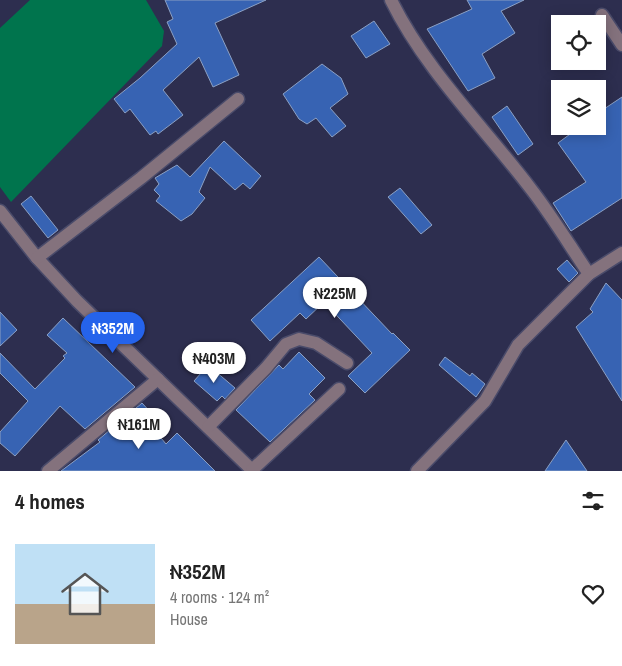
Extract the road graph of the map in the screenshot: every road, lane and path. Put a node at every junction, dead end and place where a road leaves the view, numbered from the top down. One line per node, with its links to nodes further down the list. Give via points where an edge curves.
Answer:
1 (391, 0): 8 (street, via 445,84 532,189)
2 (606, 21): 3 (street)
3 (622, 45)
4 (238, 99): 7 (street)
5 (0, 211): 7 (street)
6 (622, 253): 8 (street)
7 (37, 258): 10 (street)
8 (589, 274): 15 (street, via 518,345 485,401)
9 (347, 363): 12 (street, via 316,343 299,339 286,344)
10 (158, 379): 12 (street); 14 (street)
11 (339, 389): 13 (street)
12 (208, 427): 13 (street)
13 (251, 470)
14 (48, 471)
15 (417, 471)

